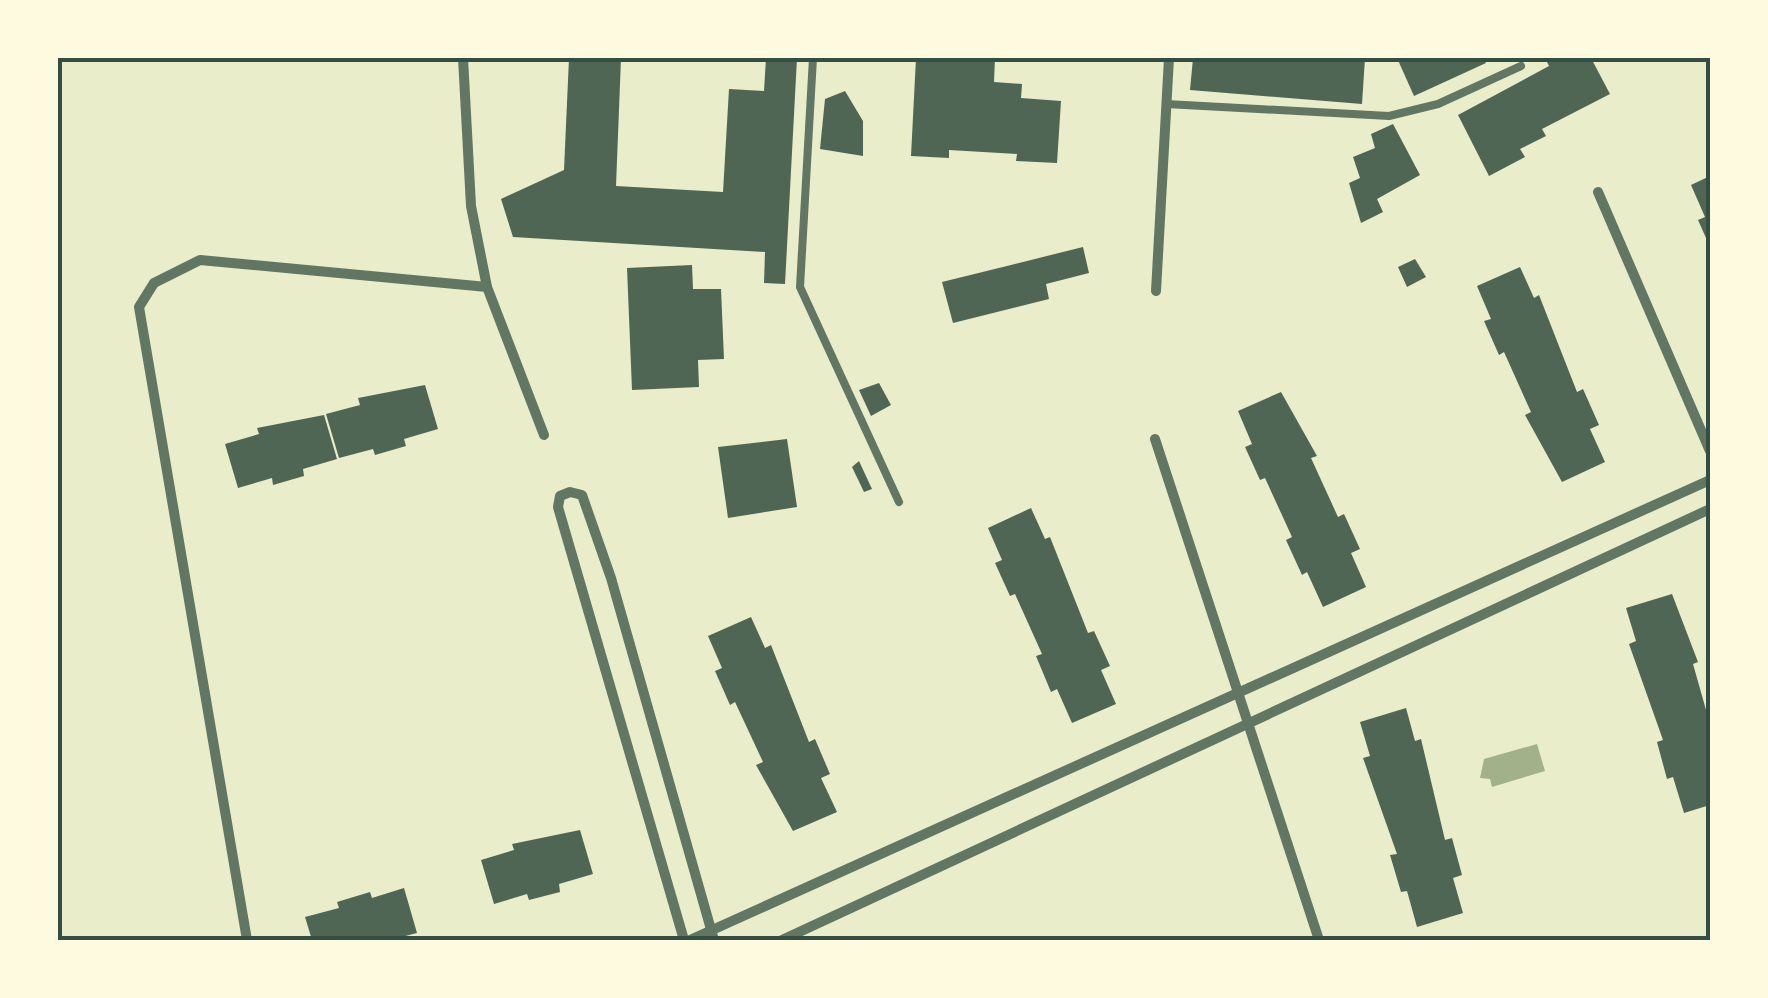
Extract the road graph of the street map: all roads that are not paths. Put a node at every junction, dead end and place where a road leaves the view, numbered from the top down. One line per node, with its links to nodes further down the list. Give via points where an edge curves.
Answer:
1 (463, 58): 7 (street, via 471,206)
2 (813, 58): 13 (lane, via 800,287)
3 (1168, 58): 5 (street)
4 (1521, 66): 5 (lane, via 1438,104 1389,116)
5 (1166, 104): 8 (street)
6 (1598, 192): 11 (street)
7 (487, 288): 9 (street); 18 (street, via 200,260 154,283 138,307)
8 (1156, 291)
9 (544, 435)
10 (1156, 440): 15 (street)
11 (1710, 451)
12 (1710, 480): 15 (street)
13 (899, 502)
14 (1710, 509): 16 (street)
15 (1240, 694): 16 (street); 17 (street)
16 (1251, 722): 20 (street); 21 (street)
17 (713, 937): 19 (street); 19 (street, via 611,578 582,496 570,492 560,496 558,508)
18 (247, 940)
19 (687, 940)
20 (782, 940)
21 (1319, 940)

